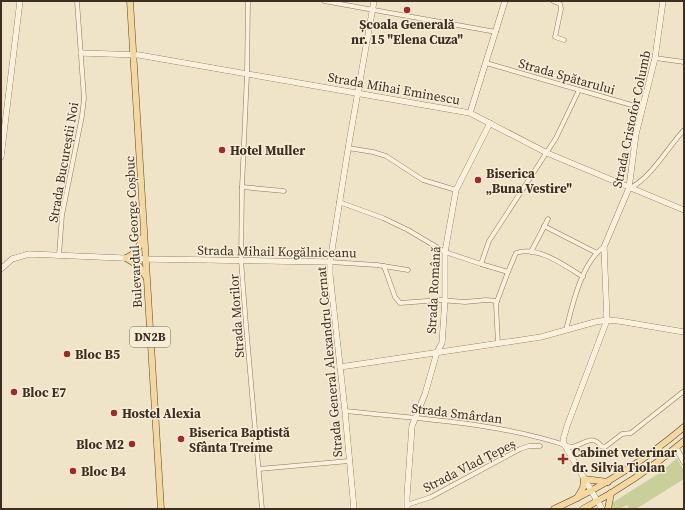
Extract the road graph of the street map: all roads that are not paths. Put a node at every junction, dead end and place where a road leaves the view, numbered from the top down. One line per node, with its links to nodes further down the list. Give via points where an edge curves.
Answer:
1 (20, 1): 27 (street)
2 (77, 1): 13 (street, Strada Bucureștii Noi)
3 (130, 1): 14 (main road, Bulevardul George Coșbuc / DN2B)
4 (248, 1): 18 (street, Strada Morilor)
5 (324, 1): 10 (street)
6 (374, 1): 10 (street, Strada General Alexandru Cernat)
7 (505, 1): 11 (street)
8 (554, 1): 12 (street, via 560,4 561,9 555,37)
9 (663, 1): 15 (street, Strada Cristofor Columb)
10 (372, 9): 11 (street); 20 (street, Strada General Alexandru Cernat)
11 (496, 32): 17 (street)
12 (564, 40)
13 (81, 53): 14 (street, Strada Mihai Eminescu); 41 (street, Strada Bucureștii Noi, via 83,107 64,204)
14 (133, 54): 18 (street, Strada Mihai Eminescu); 36 (main road, Bulevardul George Coșbuc / DN2B)
15 (655, 58): 16 (street); 21 (street, Strada Cristofor Columb)
16 (684, 62)
17 (486, 63): 19 (street, Strada Spătarului); 22 (street)
18 (247, 74): 20 (street, Strada Mihai Eminescu); 28 (street, Strada Morilor)
19 (579, 90): 21 (street, Strada Spătarului); 26 (street)
20 (358, 93): 22 (street, Strada Mihai Eminescu); 25 (street, Strada General Alexandru Cernat)
21 (642, 108): 29 (street, Strada Cristofor Columb)
22 (470, 113): 23 (street, Strada Mihai Eminescu)
23 (490, 123): 26 (street, Strada Mihai Eminescu); 30 (street, Strada Română)
24 (684, 130): 29 (street, via 646,176)
25 (348, 148): 30 (street, via 386,156 422,180); 32 (street, Strada General Alexandru Cernat)
26 (547, 153): 29 (street, Strada Mihai Eminescu); 46 (street, via 489,241)
27 (1, 156)
28 (242, 188): 31 (street); 44 (street, Strada Morilor)
29 (629, 188): 33 (street, Strada Mihai Eminescu); 37 (street, Strada Cristofor Columb)
30 (456, 190): 38 (street, Strada Română)
31 (284, 191)
32 (339, 202): 38 (street, via 383,218); 45 (street, Strada General Alexandru Cernat)
33 (684, 210)
34 (548, 218): 35 (street)
35 (544, 226): 39 (street); 40 (street)
36 (144, 234): 42 (main road, via 135,252); 43 (main road, Bulevardul George Coșbuc / DN2B)
37 (604, 247): 40 (street); 55 (street, Strada Cristofor Columb)
38 (445, 252): 46 (street); 53 (street, Strada Română)
39 (531, 252): 50 (street, via 516,253); 52 (street, via 546,256)
40 (597, 253): 52 (street)
41 (59, 255): 42 (street, Strada Mihail Kogălniceanu); 48 (street, Strada Mihail Kogălniceanu, via 23,255 7,262)
42 (126, 258): 43 (street, Strada Mihail Kogălniceanu); 51 (main road, via 139,266)
43 (146, 259): 44 (street, Strada Mihail Kogălniceanu); 51 (main road, Bulevardul George Coșbuc / DN2B)
44 (241, 260): 45 (street, Strada Mihail Kogălniceanu); 71 (street, Strada Morilor)
45 (330, 262): 47 (street, Strada Mihail Kogălniceanu); 60 (street, Strada General Alexandru Cernat)
46 (481, 264): 50 (street)
47 (384, 266): 49 (street, Strada Mihail Kogălniceanu); 53 (street, via 394,297 400,303)
48 (1, 269)
49 (408, 270)
50 (508, 272): 54 (street)
51 (146, 277): 79 (main road, Bulevardul George Coșbuc / DN2B)
52 (582, 277): 56 (street)
53 (445, 300): 54 (street); 59 (street, Strada Română, via 442,343)
54 (497, 301): 58 (street)
55 (607, 320): 56 (street); 57 (street); 66 (street, Strada Cristofor Columb, via 566,426)
56 (566, 330): 58 (street)
57 (684, 332)
58 (498, 344): 59 (street)
59 (436, 352): 60 (street); 63 (street, Strada Română, via 425,394)
60 (340, 367): 62 (street, Strada General Alexandru Cernat)
61 (684, 391): 66 (street, Strada Smârdan, via 631,433 622,434 605,447 593,440 575,447)
62 (345, 411): 63 (street, Strada Smârdan); 69 (street, Strada General Alexandru Cernat)
63 (414, 418): 66 (street, Strada Smârdan, via 500,429); 78 (street, Strada Română, via 409,448)
64 (684, 427): 73 (main road)
65 (684, 441): 68 (main road)
66 (564, 444): 72 (street)
67 (540, 446): 78 (street, Strada Vlad Țepeș, via 520,449 431,497)
68 (676, 448): 70 (street); 75 (main road)
69 (349, 461): 71 (street); 81 (street, Strada General Alexandru Cernat)
70 (684, 462)
71 (258, 468): 80 (street, Strada Morilor)
72 (584, 478): 73 (main road); 74 (street); 76 (main road)
73 (608, 482): 74 (main road)
74 (592, 491): 76 (main road); 77 (street)
75 (612, 493): 77 (main road); 85 (main road)
76 (577, 498): 82 (main road)
77 (597, 501): 83 (main road); 84 (street)
78 (407, 507)
79 (161, 509)
80 (262, 509)
81 (354, 509)
82 (554, 509)
83 (583, 509)
84 (602, 509)
85 (608, 509)

